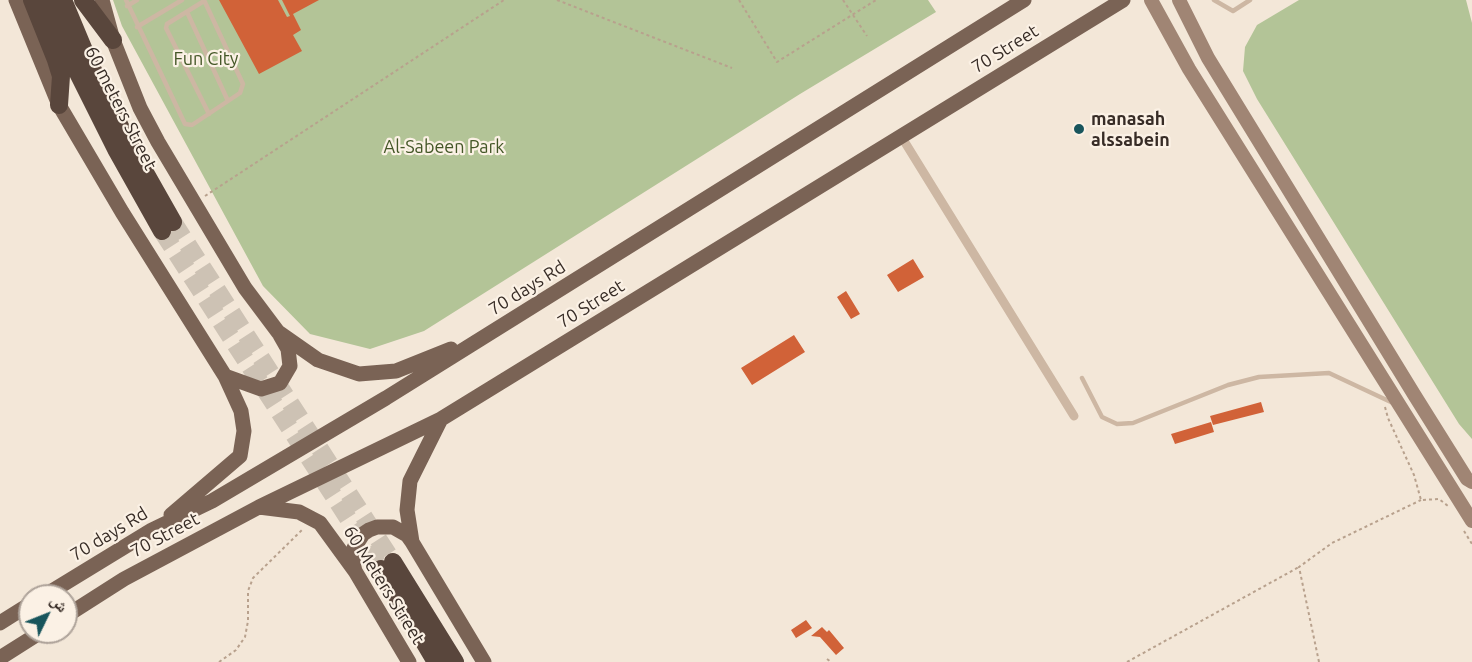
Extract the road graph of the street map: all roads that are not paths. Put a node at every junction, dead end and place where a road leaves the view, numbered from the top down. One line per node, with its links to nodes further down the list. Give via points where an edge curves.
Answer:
1 (16, 0): 21 (main road)
2 (32, 0): 21 (highway, via 61,76)
3 (47, 0): 4 (highway, 60 meters Street, via 111,139 168,227)
4 (63, 0)
5 (83, 0): 19 (highway)
6 (102, 0): 19 (main road)
7 (137, 0): 16 (lane)
8 (182, 0): 18 (lane)
9 (1024, 0): 25 (main road, 70 days Rd)
10 (1123, 0): 23 (main road, 70 Street)
11 (1151, 0): 29 (street, via 1189,69)
12 (1179, 0): 28 (street, via 1208,58)
13 (1214, 0): 14 (lane, via 1233,11)
14 (1250, 0)
15 (204, 1): 17 (lane); 20 (lane, via 243,84 240,93)
16 (126, 3): 18 (lane)
17 (187, 12): 20 (lane); 22 (lane, via 166,28)
18 (137, 27): 22 (lane, via 186,124 192,125)
19 (112, 40): 24 (main road, via 140,108 193,203 245,288)
20 (228, 101): 22 (lane)
21 (59, 105): 26 (main road)
22 (209, 114)
23 (901, 136): 30 (street); 31 (main road, 70 Street)
24 (278, 332): 25 (main road, via 318,360 359,374 396,371); 26 (main road, via 288,349 290,366 280,383 261,389)
25 (488, 335): 36 (main road, 70 days Rd, via 212,501)
26 (225, 376): 36 (main road, via 241,411 244,431 240,456)
27 (1082, 378): 29 (lane, via 1101,417 1117,424 1133,423 1228,385 1259,377 1329,373)
28 (1414, 396): 29 (street); 32 (street)
29 (1398, 405): 33 (street)
30 (1074, 416)
31 (441, 420): 34 (main road, 70 Street); 37 (main road, via 407,490)
32 (1469, 480): 33 (street)
33 (1450, 487): 35 (street)
34 (259, 507): 38 (main road, 60 Meters Street, via 314,518); 40 (main road, 70 Street, via 124,579)
35 (1467, 524)
36 (152, 530): 39 (main road, 70 days Rd)
37 (412, 542): 38 (main road, via 393,527 369,530 354,548); 48 (main road)
38 (355, 571): 45 (main road, 60 Meters Street)
39 (64, 584)
40 (78, 608)
41 (18, 611): 42 (main road)
42 (0, 622)
43 (22, 644): 44 (main road)
44 (0, 658)
45 (409, 662)
46 (436, 662): 47 (highway, 60 meters Street, via 387,566)
47 (455, 662)
48 (484, 662)

